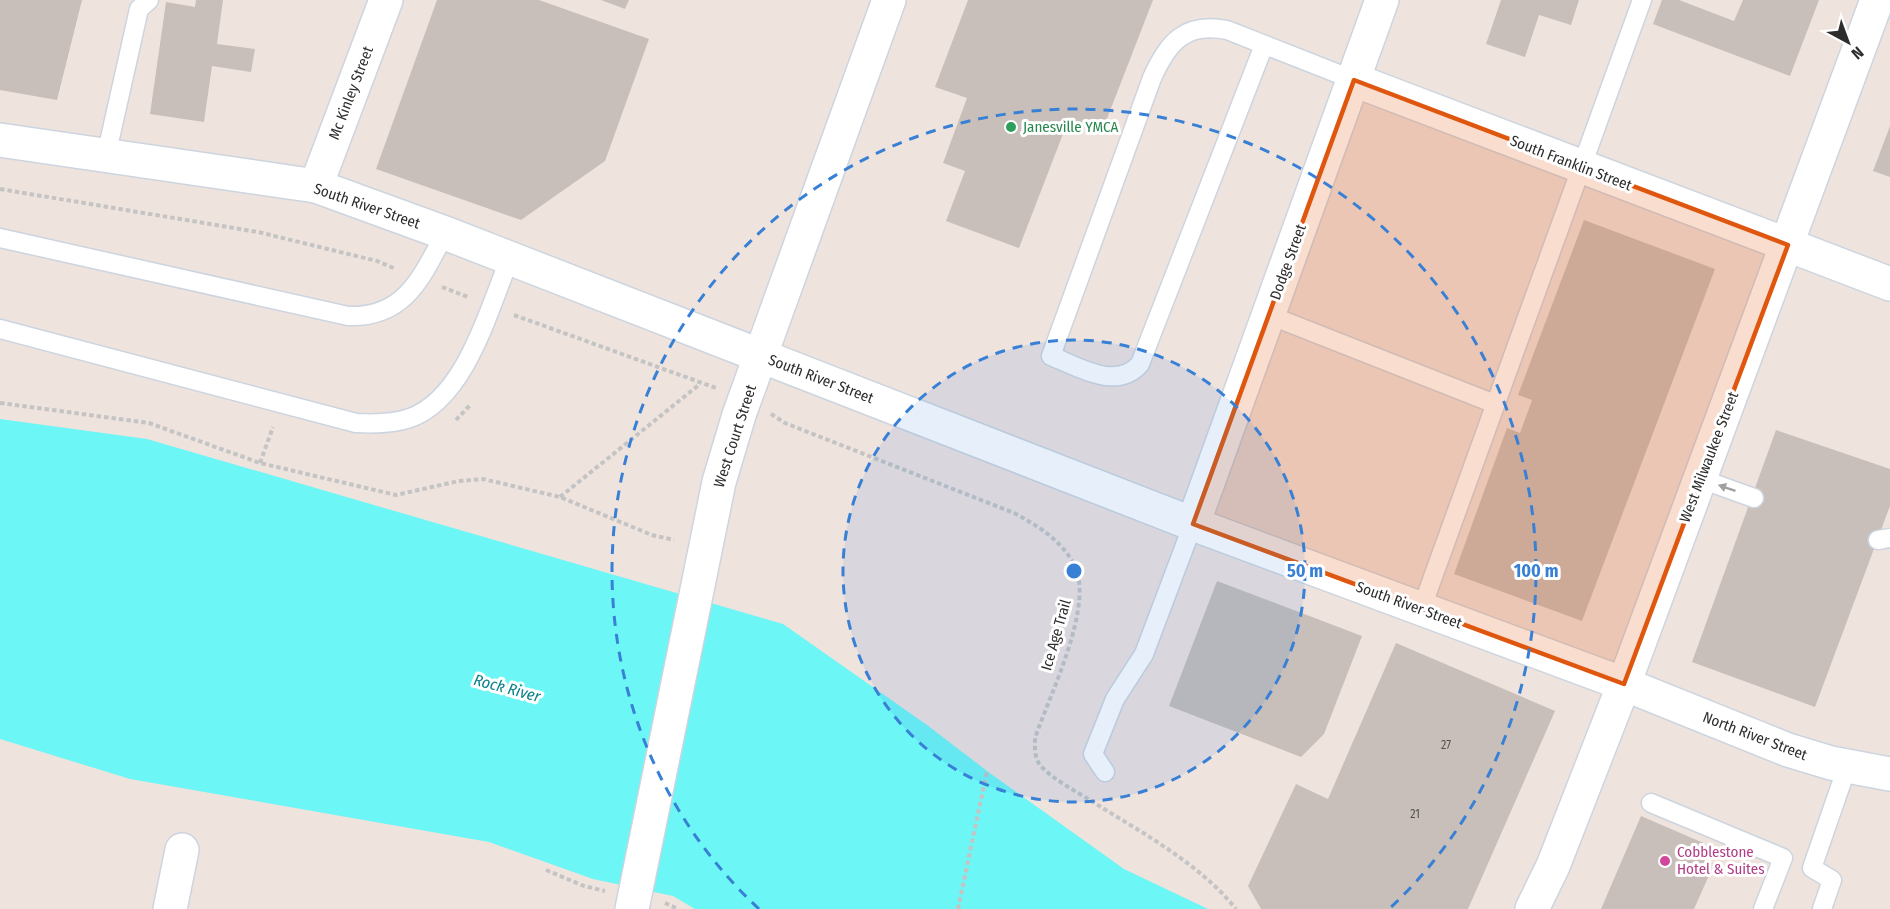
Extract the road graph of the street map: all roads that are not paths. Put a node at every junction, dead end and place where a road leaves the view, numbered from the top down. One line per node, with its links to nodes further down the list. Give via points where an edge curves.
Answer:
1 (149, 0): 10 (lane, via 140,9)
2 (386, 0): 12 (main road, Mc Kinley Street)
3 (889, 0): 20 (main road, West Court Street)
4 (1382, 0): 8 (main road, Dodge Street)
5 (1642, 0): 11 (lane)
6 (1877, 0): 15 (main road, West Milwaukee Street)
7 (1264, 45): 7 (lane, via 1210,27 1184,34 1162,56 1051,356 1116,378 1131,374 1140,364); 8 (lane)
8 (1354, 80): 11 (main road, South Franklin Street); 18 (main road, Dodge Street)
9 (0, 140): 10 (main road, South River Street)
10 (106, 156): 12 (main road, South River Street)
11 (1580, 166): 15 (main road, South Franklin Street); 21 (lane)
12 (316, 186): 13 (main road, South River Street)
13 (445, 233): 14 (lane, via 421,279 405,298 388,310 363,317); 16 (main road, South River Street)
14 (0, 238)
15 (1788, 245): 17 (main road, South Franklin Street); 22 (main road, West Milwaukee Street)
16 (510, 258): 19 (lane, via 466,366 450,390 411,418 380,424 356,423); 20 (main road, South River Street)
17 (1890, 284)
18 (1269, 315): 21 (lane); 24 (main road, Dodge Street)
19 (0, 329)
20 (761, 356): 24 (main road, South River Street); 34 (main road, West Court Street, via 719,482)
21 (1495, 404): 25 (lane)
22 (1701, 479): 23 (lane, one-way to 22); 26 (main road, West Milwaukee Street)
23 (1754, 498)
24 (1193, 524): 25 (main road, South River Street); 28 (lane, via 1144,654 1115,699 1094,754)
25 (1421, 610): 26 (main road, South River Street)
26 (1624, 684): 27 (main road, North River Street, via 1788,750); 36 (main road, West Milwaukee Street, via 1567,832)
27 (1847, 767): 29 (main road, North River Street); 33 (lane)
28 (1105, 772)
29 (1890, 774)
30 (1651, 803): 32 (lane)
31 (182, 850): 35 (main road)
32 (1783, 858): 33 (lane); 37 (lane)
33 (1812, 868): 38 (lane, via 1832,880)
34 (634, 899)
35 (170, 909)
36 (1532, 909)
37 (1762, 909)
38 (1822, 909)

